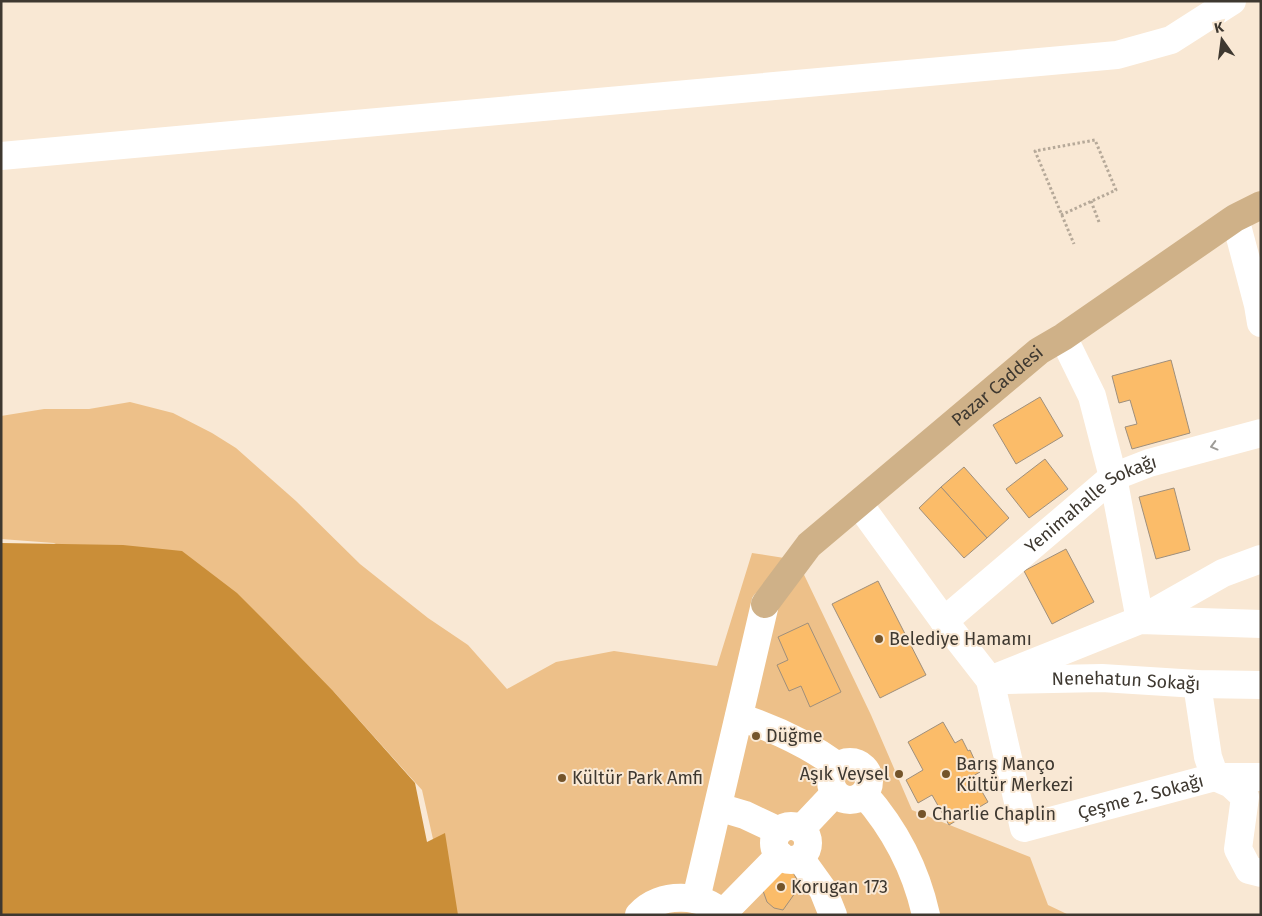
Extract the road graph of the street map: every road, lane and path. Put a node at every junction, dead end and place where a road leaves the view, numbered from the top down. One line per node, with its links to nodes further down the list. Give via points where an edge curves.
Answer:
1 (1232, 1): 2 (street, via 1171,40 1118,55)
2 (1, 156)
3 (1091, 202): 5 (path); 5 (path, via 1116,190 1095,140 1035,151); 7 (path)
4 (1261, 206): 6 (main road, Pazar Caddesi)
5 (1062, 214): 8 (path)
6 (1235, 218): 9 (street); 10 (main road, Pazar Caddesi)
7 (1100, 222)
8 (1074, 244)
9 (1261, 323)
10 (1063, 337): 12 (street, via 1092,396); 13 (main road, Pazar Caddesi, via 1039,351)
11 (1261, 433): 12 (street, Yenimahalle Sokağı, one-way to 12, via 1149,463)
12 (1114, 477): 16 (street); 17 (street, Yenimahalle Sokağı)
13 (859, 504): 15 (main road, Pazar Caddesi, via 809,545); 17 (street)
14 (1261, 559): 16 (street, via 1223,573)
15 (764, 604): 22 (street)
16 (1140, 620): 18 (street); 19 (street)
17 (944, 621): 19 (street)
18 (1261, 624)
19 (990, 680): 20 (street, Nenehatun Sokağı, via 1102,678); 24 (street, Çeşme 2. Sokağı, via 1024,828)
20 (1198, 684): 21 (street, Nenehatun Sokağı); 24 (street, via 1208,757)
21 (1261, 685)
22 (738, 717): 23 (street, via 792,740); 28 (street)
23 (838, 766): 26 (street, via 831,776); 27 (street, via 843,762 855,762 866,770 869,782)
24 (1215, 777): 25 (street, Çeşme 2. Sokağı); 30 (street, via 1231,784 1245,797 1238,850 1249,870)
25 (1261, 777)
26 (835, 793): 27 (street, via 846,800); 29 (street)
27 (864, 794): 35 (street, via 895,836 919,890)
28 (718, 807): 29 (street, via 745,815); 31 (street)
29 (790, 843): 32 (street); 34 (street, via 823,890)
30 (1261, 873)
31 (696, 899): 32 (street); 33 (street, via 681,897 661,901)
32 (724, 914)
33 (639, 915)
34 (833, 915)
35 (926, 915)

